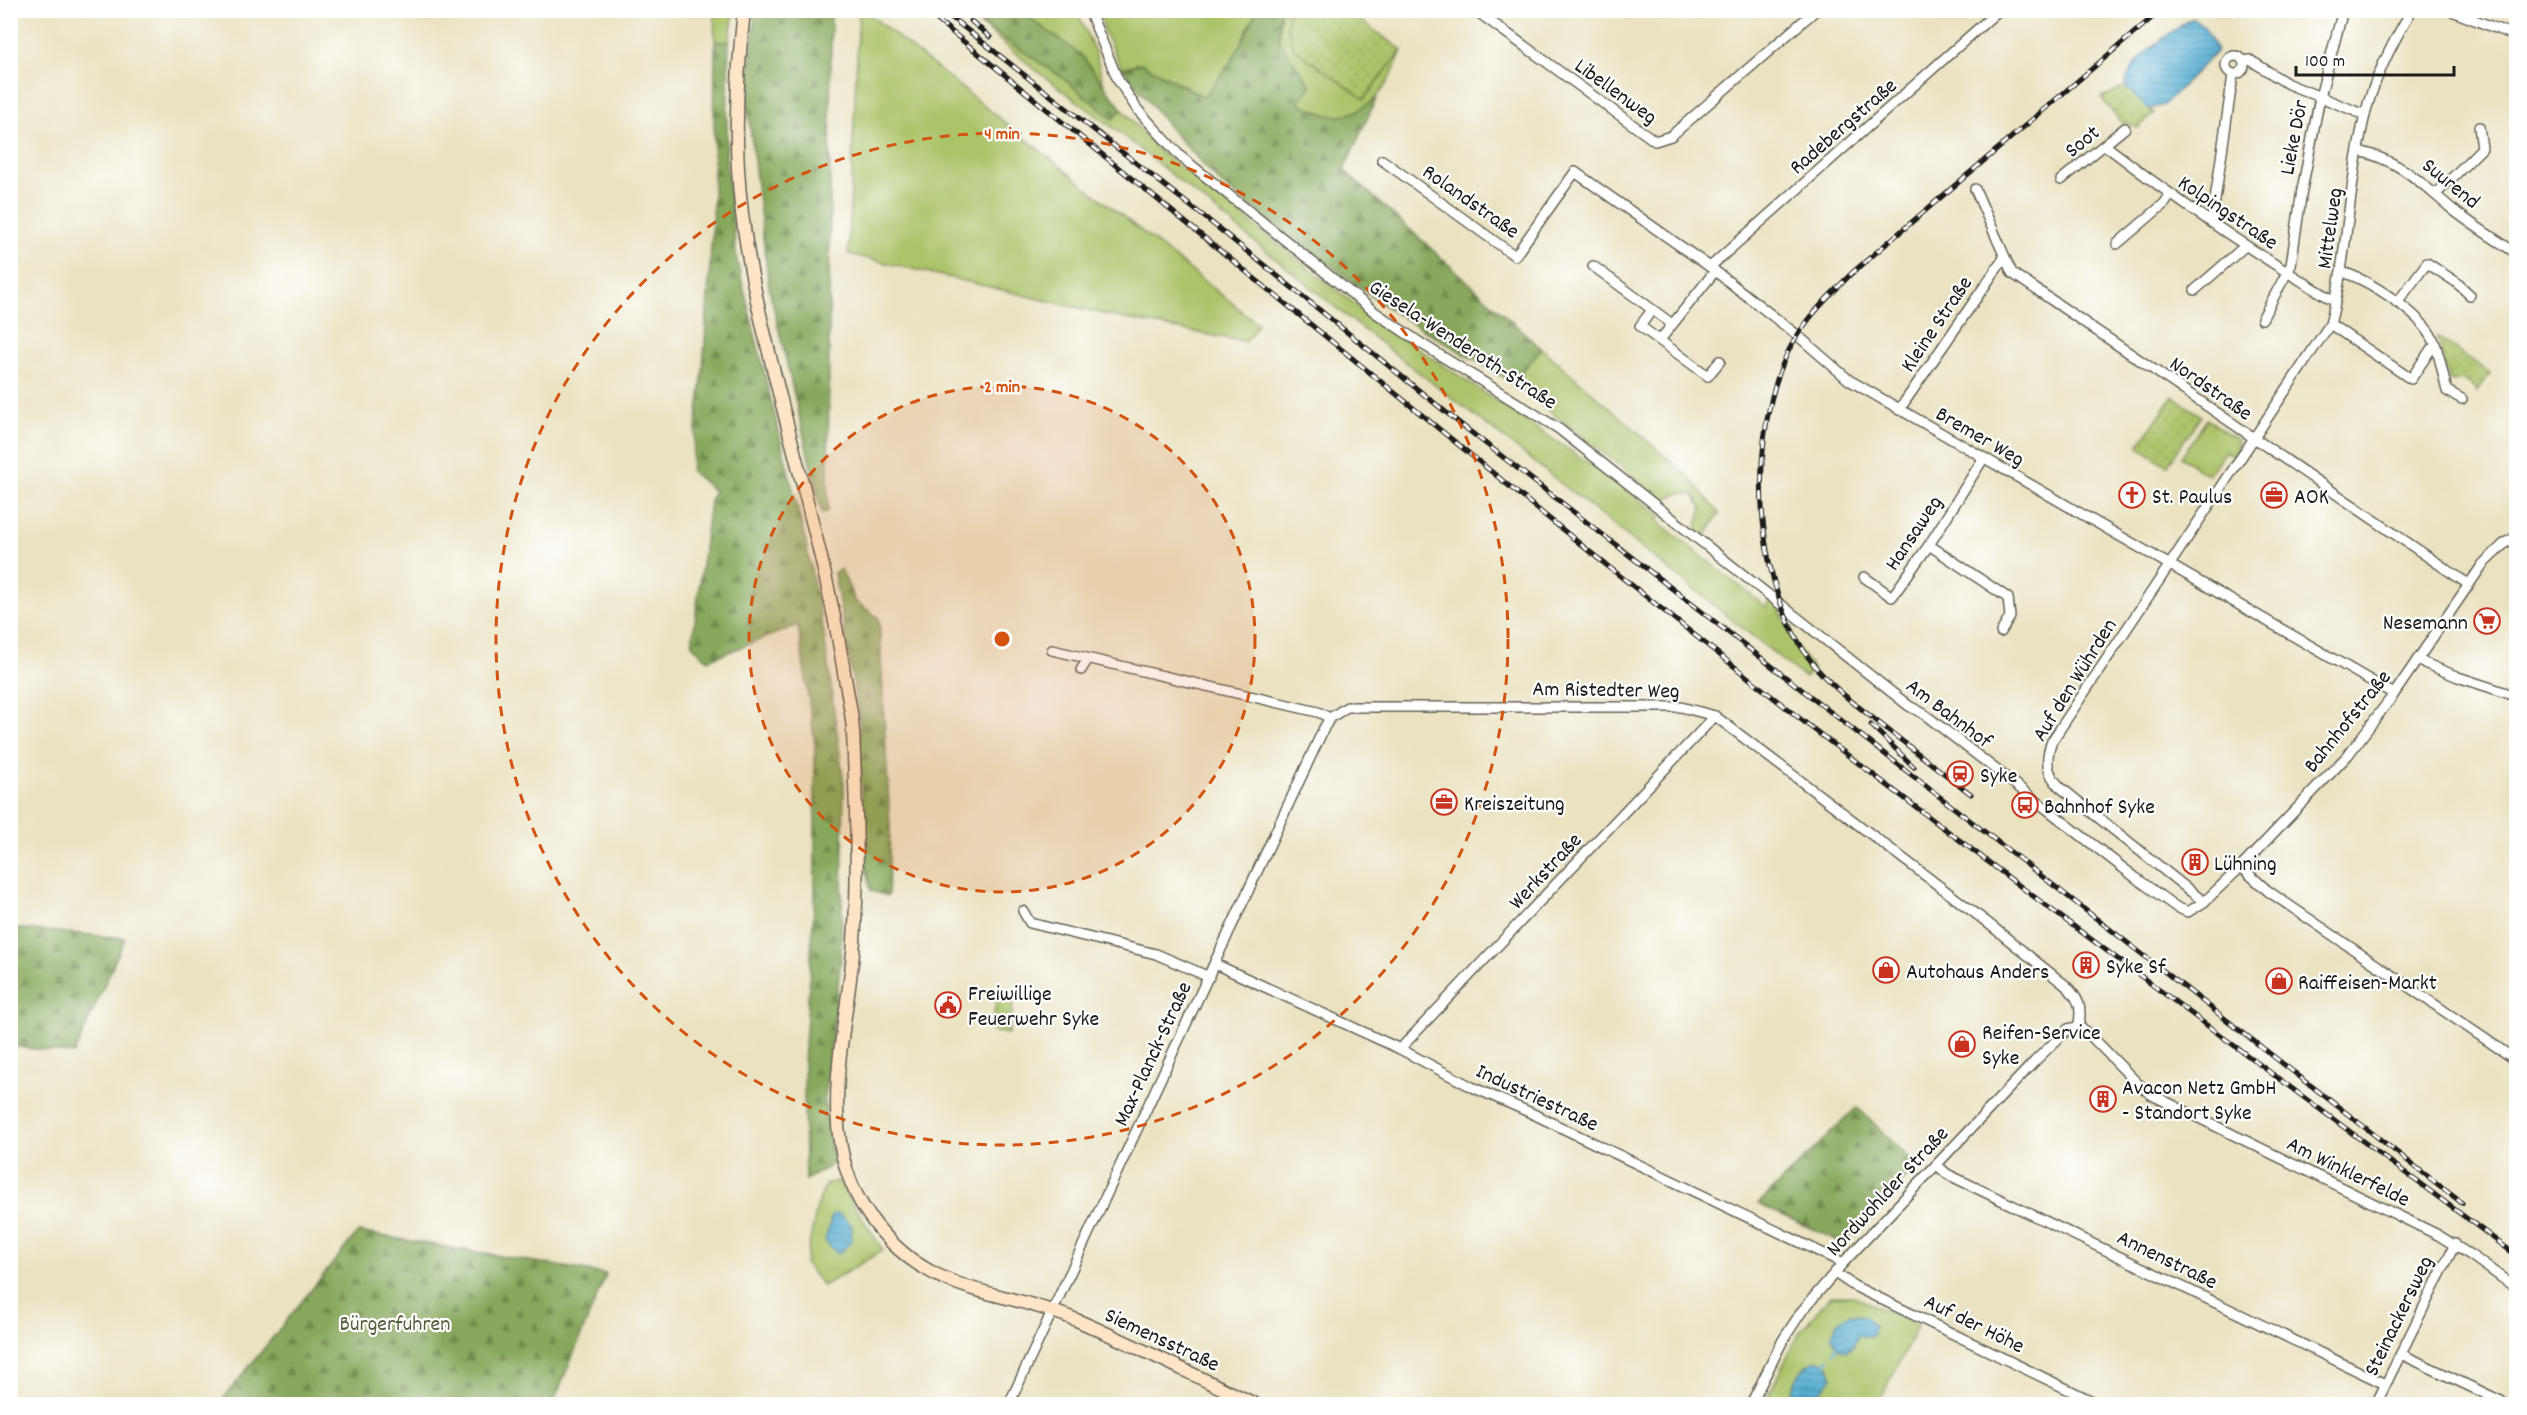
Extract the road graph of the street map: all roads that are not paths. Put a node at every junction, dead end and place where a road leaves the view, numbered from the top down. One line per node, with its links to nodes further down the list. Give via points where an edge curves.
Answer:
1 (744, 10): 77 (main road, Siemensstraße, via 737,69 738,170 750,264 830,595 852,726 857,870 854,940 836,1101 840,1148 854,1190 868,1214 900,1250 939,1277 962,1287)
2 (1089, 10): 53 (street, Giesela-Wenderoth-Straße, via 1118,80 1137,109 1179,156 1376,313 1559,429)
3 (1475, 10): 4 (street, Libellenweg, via 1655,141 1671,136)
4 (1816, 10)
5 (1999, 10): 30 (street, Radebergstraße)
6 (2343, 10): 12 (street, Lieke Dör)
7 (2412, 10): 13 (street, Mittelweg, via 2393,41)
8 (2449, 10): 9 (street)
9 (2517, 36)
10 (2243, 60): 11 (street, via 2243,70); 11 (street, via 2236,56 2225,62 2226,70); 12 (street, via 2250,60 2288,84)
11 (2233, 75): 24 (street)
12 (2320, 97): 13 (street); 32 (street, Lieke Dör)
13 (2365, 115): 17 (street, Mittelweg)
14 (2479, 126): 22 (street, via 2482,148)
15 (2125, 129): 16 (street, Soot)
16 (2106, 146): 20 (street, Soot); 23 (street, Kolpingstraße)
17 (2359, 151): 22 (street, Suurend, via 2400,165); 31 (street, Mittelweg)
18 (1382, 160): 19 (street, Rolandstraße, via 1515,255)
19 (1575, 172): 30 (street, Bremer Weg)
20 (2061, 180)
21 (1975, 189): 28 (street, Nordstraße)
22 (2436, 194): 27 (street, Suurend)
23 (2170, 195): 24 (street, Kolpingstraße); 25 (street)
24 (2212, 221): 26 (street, Kolpingstraße)
25 (2117, 244)
26 (2245, 246): 32 (street, Kolpingstraße); 33 (street)
27 (2517, 253)
28 (2004, 258): 45 (street, Kleine Straße); 46 (street, Nordstraße, via 2012,273)
29 (1593, 266): 37 (street)
30 (1712, 269): 39 (street, Radebergstraße); 45 (street, Bremer Weg, via 1849,380)
31 (2342, 272): 35 (street, Mittelweg); 36 (street, via 2358,277)
32 (2287, 273): 35 (street, Kolpingstraße); 38 (street, Lieke Dör)
33 (2195, 290)
34 (2470, 295): 36 (street, via 2427,263)
35 (2336, 300): 40 (street, Mittelweg)
36 (2397, 303): 42 (street, via 2427,330)
37 (1652, 310): 39 (street); 41 (street, via 1640,326)
38 (2262, 319)
39 (1672, 324): 41 (street, Radebergstraße)
40 (2330, 324): 42 (street, via 2411,379); 46 (street, Mittelweg)
41 (1660, 340): 43 (street, via 1707,376)
42 (2436, 348): 44 (street, via 2446,391)
43 (1720, 361)
44 (2462, 399)
45 (1899, 410): 47 (street, Bremer Weg)
46 (2255, 440): 50 (street, Auf den Wührden); 52 (street, Nordstraße)
47 (1983, 459): 49 (street, Hansaweg); 50 (street, Bremer Weg)
48 (2517, 537): 52 (street, Bahnhofstraße, via 2482,564)
49 (1929, 545): 51 (street, Hansaweg, via 1892,597); 54 (street, via 2008,598 2010,617)
50 (2170, 566): 59 (street, Bremer Weg); 64 (street, Auf den Wührden, via 2046,755 2053,780 2060,787)
51 (1864, 578)
52 (2468, 584): 57 (street, Bahnhofstraße)
53 (1779, 603): 66 (street, Am Bahnhof, via 2136,878 2176,908)
54 (2001, 632)
55 (1052, 650): 56 (street)
56 (1088, 658): 58 (street); 62 (street)
57 (2417, 660): 59 (street, Bahnhofstraße); 60 (street)
58 (1081, 670)
59 (2394, 694): 63 (street, Bahnhofstraße, via 2348,755)
60 (2517, 696)
61 (1715, 716): 62 (street, Am Ristedter Weg, via 1681,707 1463,706 1347,707); 69 (street, Am Ristedter Weg, via 2077,995 2082,1014); 70 (street, Werkstraße)
62 (1330, 718): 67 (street, Max-Planck-Straße)
63 (2241, 867): 64 (street, Bahnhofstraße); 71 (street, via 2268,891)
64 (2204, 902): 66 (street, Bahnhofstraße)
65 (1023, 911): 68 (street, via 1030,923 1156,954)
66 (2188, 912)
67 (1215, 964): 68 (street, Max-Planck-Straße); 70 (street, Industriestraße)
68 (1209, 977): 77 (street, Max-Planck-Straße)
69 (2078, 1026): 72 (street, Nordwohlder Straße, via 2068,1029 2035,1061); 73 (street, Am Winklerfelde, via 2152,1095)
70 (1400, 1049): 74 (street, Industriestraße)
71 (2517, 1060)
72 (1937, 1165): 74 (street, Nordwohlder Straße); 79 (street, Annenstraße, via 1947,1174)
73 (2454, 1244): 76 (street, Am Winklerfelde); 78 (street, Steinackersweg)
74 (1843, 1263): 75 (street, Nordwohlder Straße)
75 (1835, 1273): 82 (street, Nordwohlder Straße, via 1783,1340); 83 (street, Auf der Höhe, via 1854,1286)
76 (2517, 1288)
77 (1052, 1311): 80 (street, Max-Planck-Straße); 81 (main road, Siemensstraße)
78 (2401, 1354): 79 (street, Steinackersweg); 85 (street)
79 (2385, 1383): 84 (street, Steinackersweg)
80 (1009, 1404)
81 (1255, 1404)
82 (1751, 1404)
83 (2098, 1404)
84 (2376, 1404)
85 (2502, 1404)

